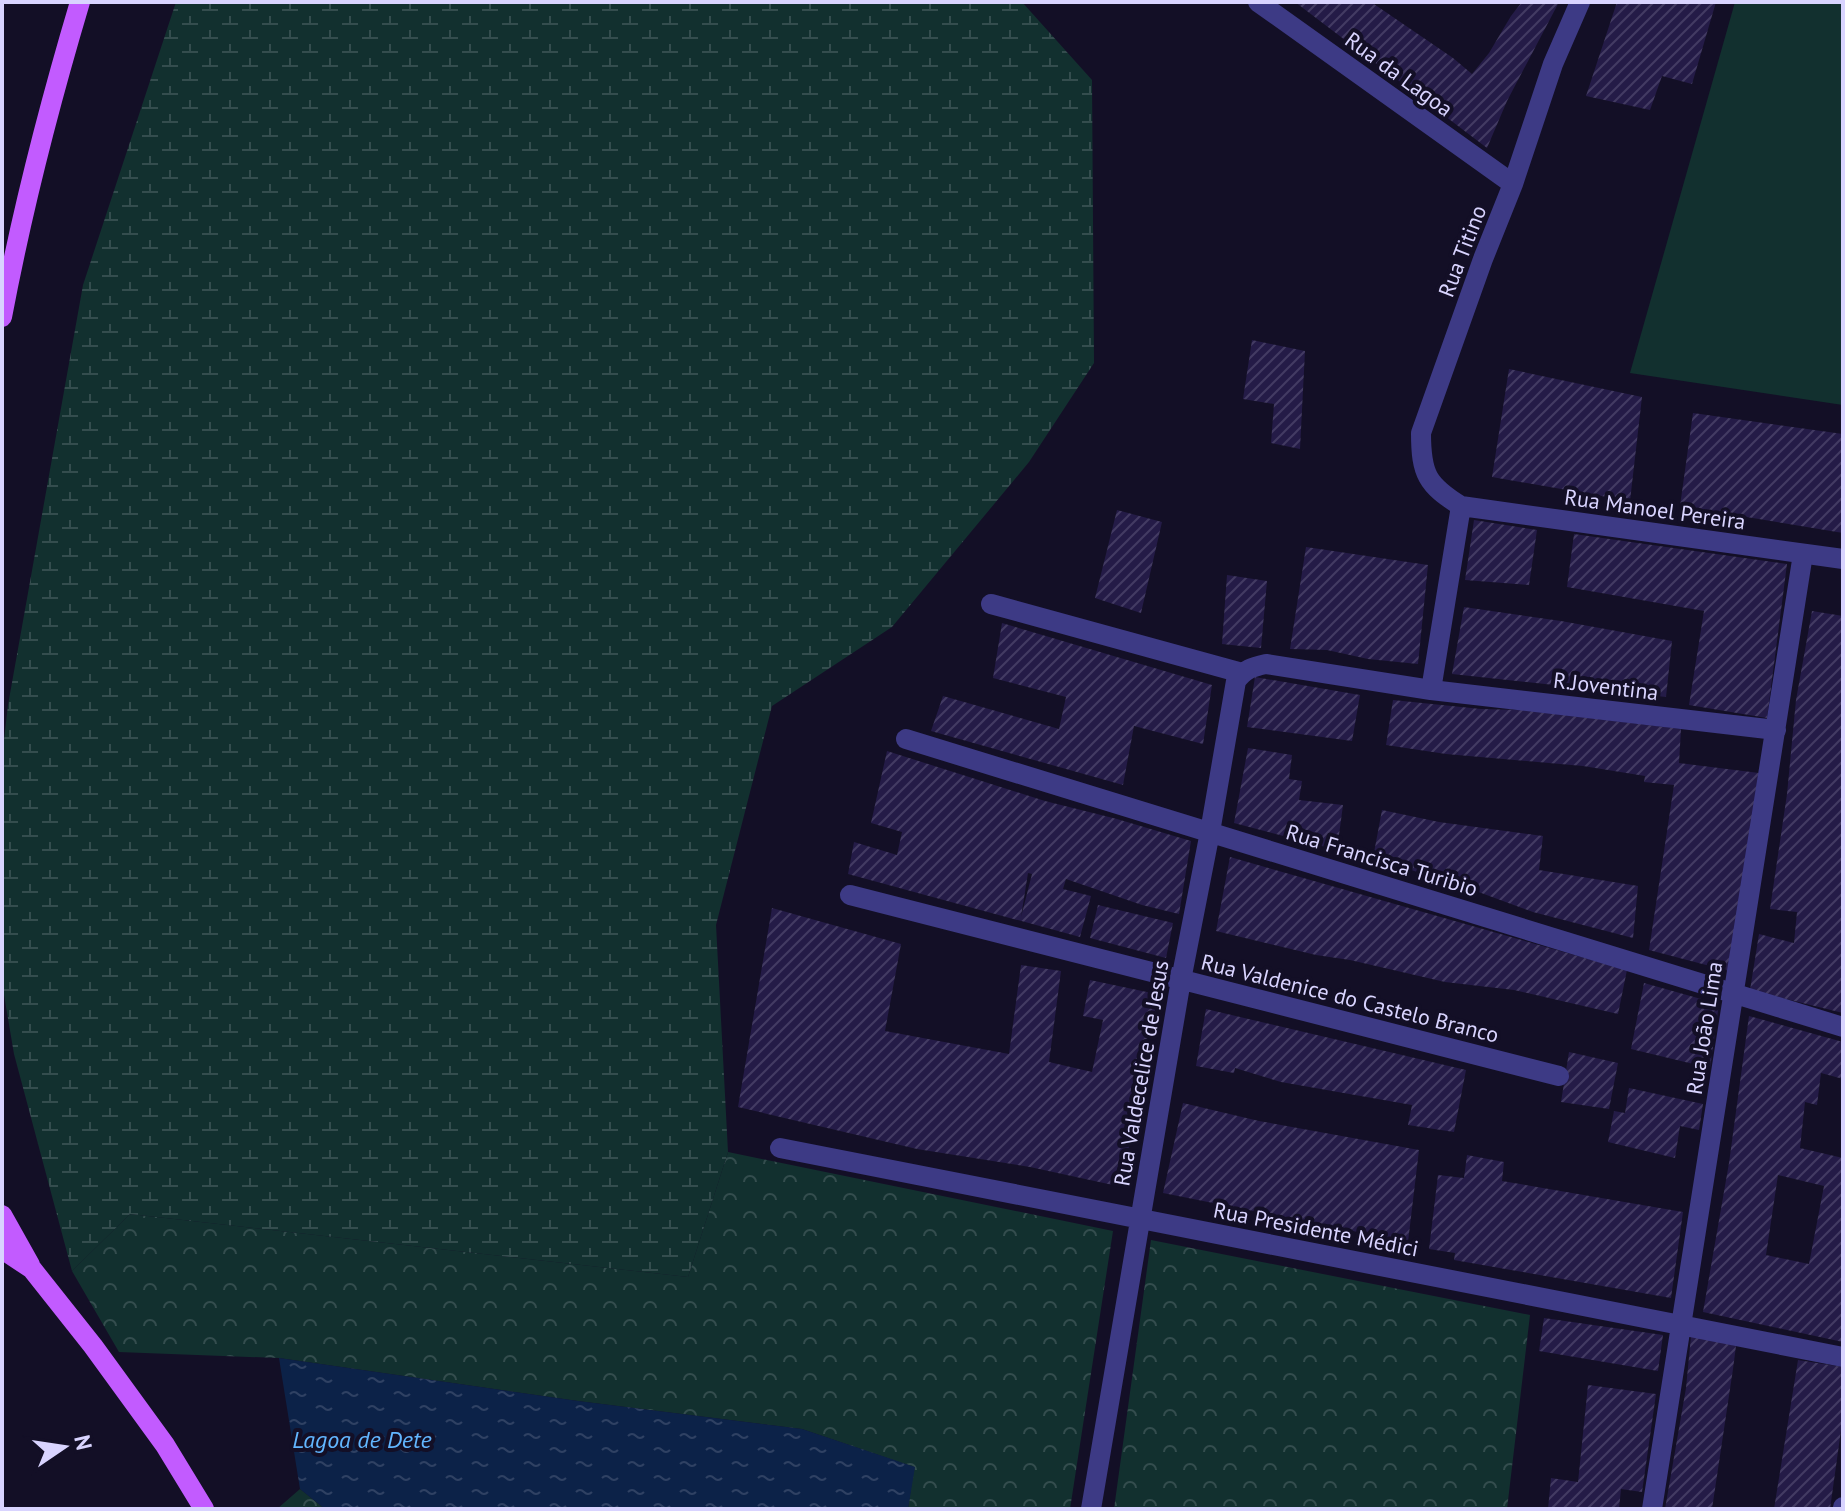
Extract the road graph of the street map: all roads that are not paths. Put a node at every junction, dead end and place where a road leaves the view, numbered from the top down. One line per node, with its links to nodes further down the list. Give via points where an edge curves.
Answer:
1 (80, 2): 5 (main road, via 38,153)
2 (1258, 2): 4 (street, Rua da Lagoa)
3 (1580, 2): 4 (street, Rua Titino)
4 (1513, 184): 6 (street, Rua Titino, via 1421,433 1426,475 1435,490)
5 (2, 317)
6 (1461, 506): 7 (street, Rua Manoel Pereira); 11 (street)
7 (1803, 554): 8 (street, Rua Manoel Pereira); 12 (street, Rua João Lima)
8 (1843, 559)
9 (991, 604): 10 (street)
10 (1242, 673): 11 (street, R.Joventina, via 1266,664); 14 (street, Rua Valdecelice de Jesus, via 1236,681)
11 (1431, 690): 12 (street, R.Joventina)
12 (1776, 730): 17 (street, Rua João Lima)
13 (906, 739): 14 (street, Rua Francisca Turibio)
14 (1210, 832): 16 (street, Rua Valdecelice de Jesus); 17 (street, Rua Francisca Turibio)
15 (850, 895): 16 (street, Rua Valdenice do Castelo Branco)
16 (1181, 980): 19 (street, Rua Valdenice do Castelo Branco); 22 (street, Rua Valdecelice de Jesus)
17 (1734, 993): 18 (street, Rua Francisca Turibio); 25 (street, Rua João Lima)
18 (1843, 1027)
19 (1559, 1076)
20 (780, 1148): 22 (street, Rua Presidente Médici)
21 (2, 1215): 24 (main road)
22 (1140, 1219): 25 (street, Rua Presidente Médici); 28 (street, Rua Valdecelice de Jesus)
23 (2, 1249): 24 (main road)
24 (32, 1269): 27 (main road, via 165,1445)
25 (1681, 1325): 26 (street, Rua Presidente Médici); 29 (street, Rua João Lima)
26 (1843, 1357)
27 (204, 1509)
28 (1091, 1509)
29 (1652, 1509)

